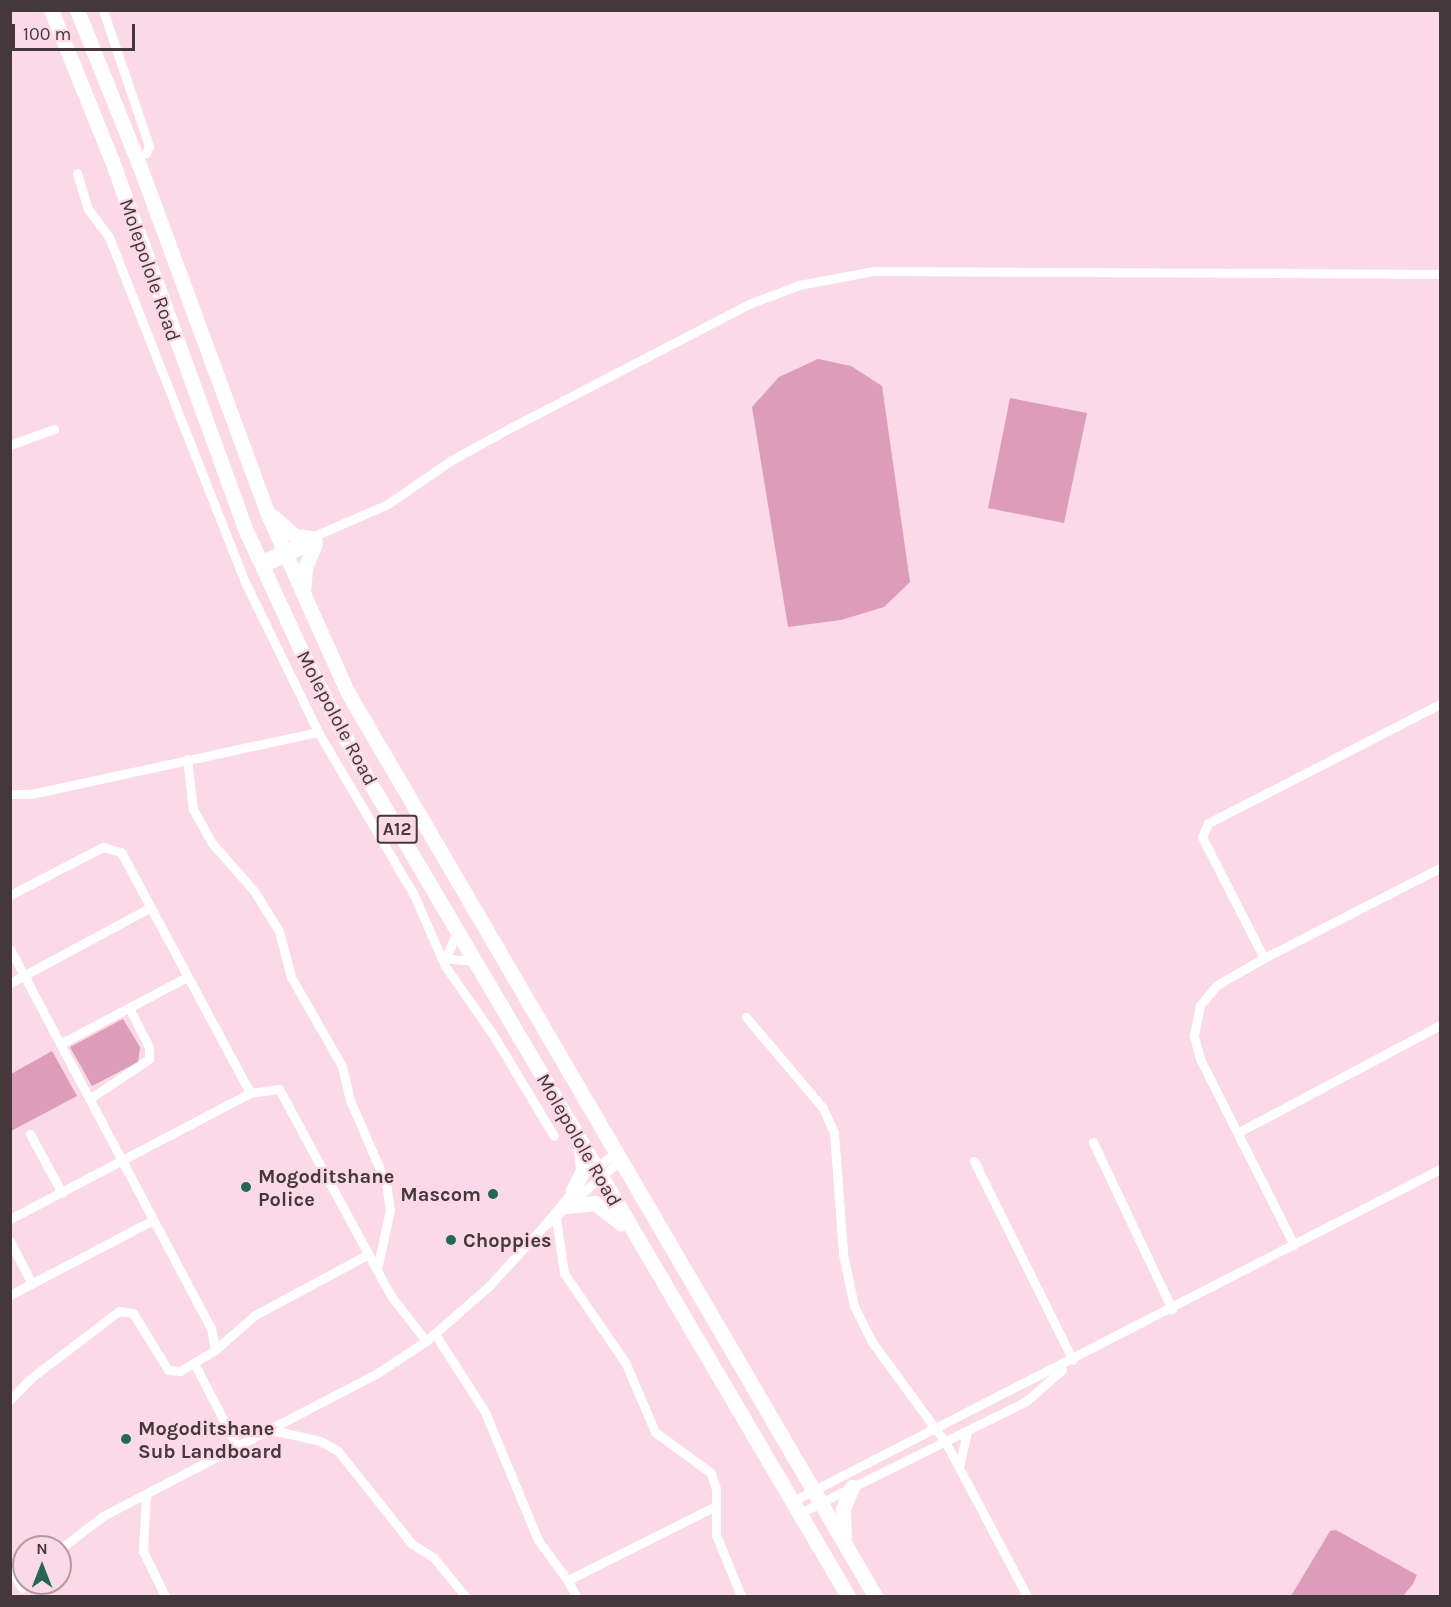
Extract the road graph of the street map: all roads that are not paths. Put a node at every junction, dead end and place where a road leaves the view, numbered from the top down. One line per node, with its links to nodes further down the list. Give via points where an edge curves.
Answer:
1 (51, 10): 12 (main road, Molepolole Road / A12, via 112,161)
2 (77, 10): 9 (main road, Molepolole Road / A12, via 140,164)
3 (103, 10): 4 (street, via 149,146)
4 (146, 153)
5 (77, 173): 15 (street, via 88,209 109,237 245,582)
6 (1440, 274): 10 (street, via 873,271 799,285 749,304 508,429 450,461 388,504)
7 (54, 429): 8 (street)
8 (10, 445)
9 (266, 510): 10 (main road, via 289,532); 11 (main road, Molepolole Road / A12)
10 (313, 540): 11 (street); 13 (main road, via 305,568)
11 (284, 554): 12 (street); 13 (main road, Molepolole Road / A12)
12 (261, 564): 21 (main road, Molepolole Road / A12, via 359,764)
13 (303, 597): 40 (main road, Molepolole Road / A12, via 399,784)
14 (1440, 704): 24 (street, via 1208,823 1202,837)
15 (318, 732): 16 (street); 23 (street, via 414,895)
16 (187, 759): 17 (street, via 31,794); 56 (street, via 193,809 212,843 254,891 279,931 291,977 342,1066 350,1100 386,1183 390,1210)
17 (10, 794)
18 (1440, 868): 24 (street)
19 (10, 895): 20 (street, via 102,847 112,847 121,852)
20 (149, 908): 26 (street); 27 (street)
21 (457, 931): 23 (street); 25 (main road, Molepolole Road / A12)
22 (10, 949): 26 (street)
23 (444, 957): 25 (street); 37 (street)
24 (1264, 958): 35 (street, via 1217,985 1200,1005 1194,1036 1200,1059)
25 (474, 961): 38 (main road, Molepolole Road / A12)
26 (24, 975): 28 (street); 32 (street)
27 (187, 977): 29 (street); 33 (street)
28 (10, 983)
29 (129, 1008): 32 (street); 34 (street, via 149,1047 149,1059)
30 (746, 1017): 67 (street, via 823,1108 834,1133 843,1254 854,1306 872,1342)
31 (1440, 1025): 35 (street)
32 (60, 1044): 34 (street)
33 (250, 1092): 41 (street); 55 (street, via 279,1089 288,1098)
34 (89, 1100): 41 (street)
35 (1239, 1132): 54 (street)
36 (30, 1134): 46 (street)
37 (554, 1136)
38 (580, 1141): 44 (main road, Molepolole Road / A12); 45 (main road, via 584,1164)
39 (1093, 1142): 59 (street)
40 (617, 1157): 44 (street); 75 (main road, Molepolole Road / A12)
41 (121, 1161): 46 (street); 50 (street)
42 (974, 1161): 63 (street)
43 (1440, 1169): 54 (street)
44 (598, 1172): 45 (street); 47 (street); 52 (main road, Molepolole Road / A12)
45 (573, 1190): 51 (street)
46 (62, 1193): 49 (street)
47 (567, 1206): 48 (street); 52 (main road, via 595,1203)
48 (556, 1218): 51 (street); 76 (street, via 558,1254 573,1291 626,1364 655,1432 711,1473)
49 (10, 1219)
50 (153, 1220): 57 (street); 62 (street, via 211,1328)
51 (542, 1228): 60 (street, via 488,1287)
52 (634, 1236): 77 (main road, Molepolole Road / A12)
53 (10, 1241): 57 (street)
54 (1294, 1245): 59 (street)
55 (369, 1254): 56 (street); 62 (street, via 255,1315)
56 (376, 1269): 61 (street)
57 (32, 1284): 58 (street)
58 (10, 1295)
59 (1172, 1309): 63 (street)
60 (435, 1334): 61 (street); 80 (street, via 484,1412 538,1540)
61 (426, 1341): 66 (street)
62 (215, 1350): 64 (street)
63 (1073, 1360): 67 (street); 68 (street, via 1024,1402)
64 (194, 1363): 65 (street, via 168,1370 133,1313 119,1311 31,1378); 70 (street)
65 (10, 1400)
66 (272, 1430): 70 (street); 82 (street, via 320,1441 338,1451 412,1544 434,1558)
67 (936, 1430): 69 (street); 72 (street)
68 (967, 1432): 69 (street); 71 (street)
69 (946, 1443): 71 (street); 73 (street)
70 (238, 1448): 74 (street)
71 (959, 1468): 87 (street)
72 (858, 1469): 73 (street); 75 (street)
73 (858, 1483): 75 (street); 79 (main road, via 843,1509)
74 (146, 1495): 78 (street, via 103,1516); 81 (street, via 143,1551)
75 (817, 1497): 77 (street); 79 (main road, Molepolole Road / A12)
76 (714, 1507): 80 (street); 84 (street, via 716,1535)
77 (794, 1508): 85 (main road, Molepolole Road / A12)
78 (72, 1540)
79 (844, 1543): 86 (main road, Molepolole Road / A12)
80 (567, 1581): 83 (street)
81 (165, 1596)
82 (465, 1596)
83 (576, 1596)
84 (741, 1596)
85 (848, 1596)
86 (875, 1596)
87 (1027, 1596)

